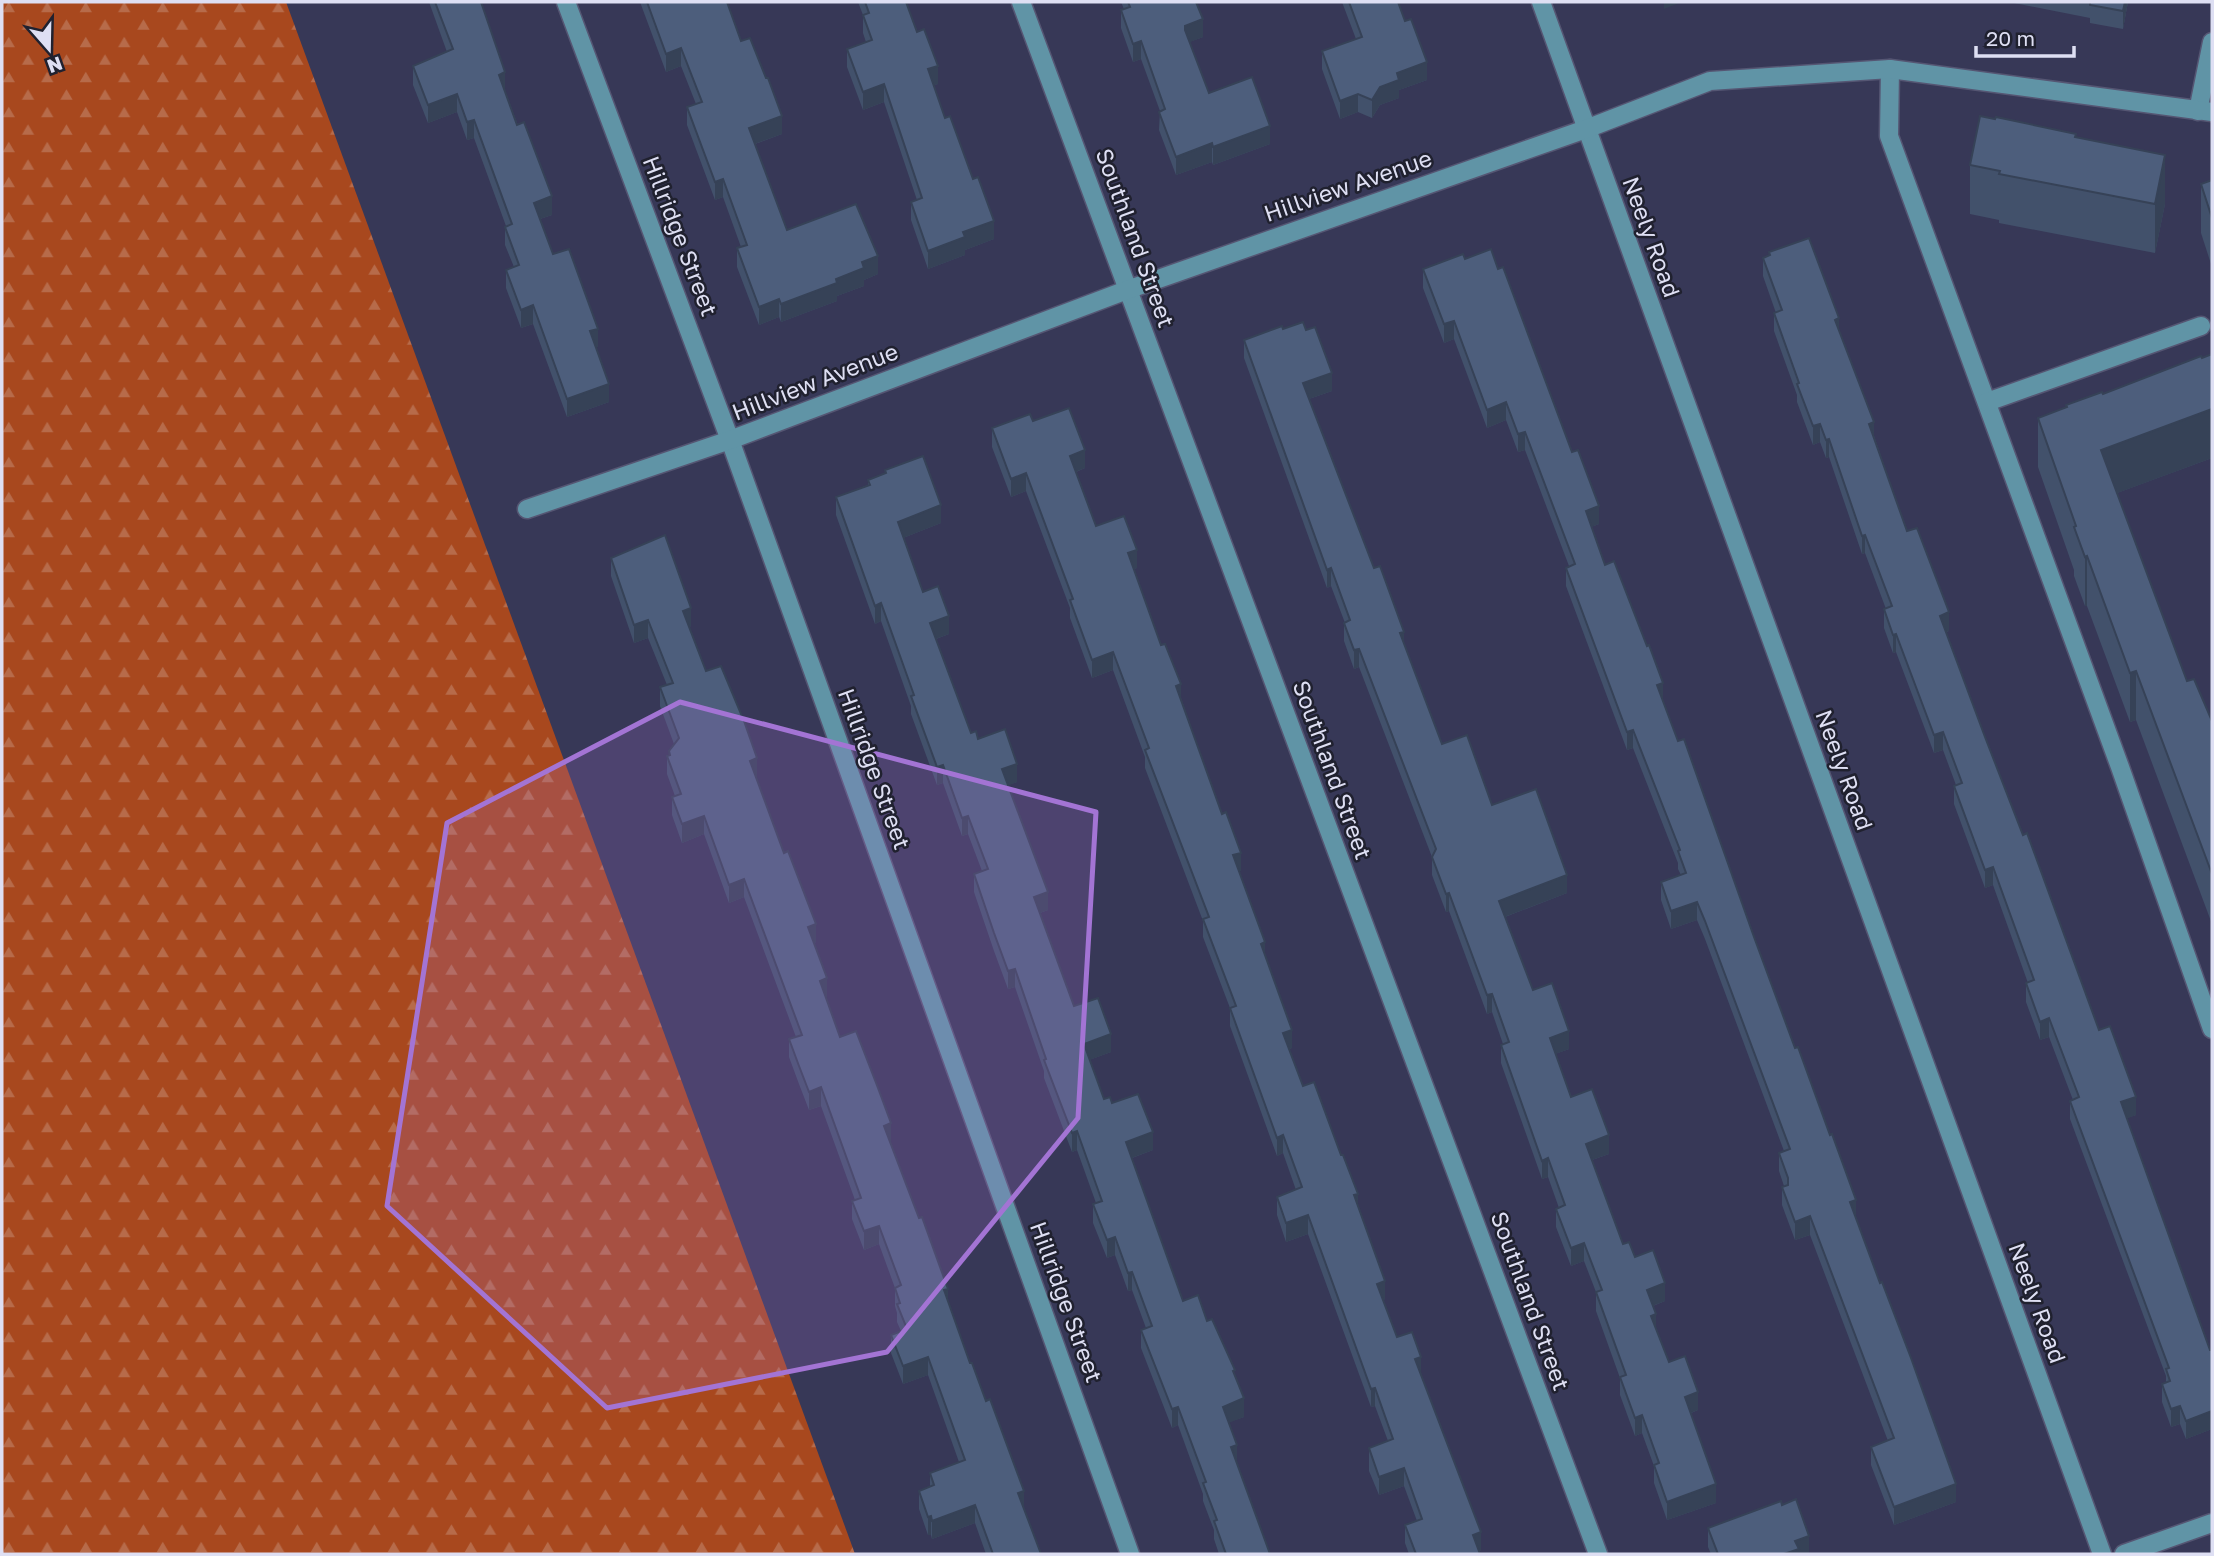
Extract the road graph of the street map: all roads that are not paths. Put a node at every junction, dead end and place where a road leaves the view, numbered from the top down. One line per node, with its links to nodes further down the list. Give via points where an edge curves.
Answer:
1 (566, 2): 11 (street, Hillridge Street)
2 (1021, 2): 8 (street, Southland Street)
3 (1541, 2): 7 (street, Neely Road)
4 (2212, 43): 6 (street)
5 (1890, 69): 6 (street, Hillview Avenue); 7 (street, Hillview Avenue, via 1710,82); 10 (street, via 1889,136)
6 (2205, 111)
7 (1586, 129): 8 (street, Hillview Avenue); 17 (street, Neely Road)
8 (1127, 290): 11 (street, Hillview Avenue); 16 (street, Southland Street)
9 (2201, 326): 10 (street)
10 (1987, 402): 13 (street)
11 (730, 440): 12 (street, Hillview Avenue); 15 (street, Hillridge Street)
12 (527, 509)
13 (2212, 1028)
14 (2212, 1523): 18 (street)
15 (1130, 1554)
16 (1598, 1554)
17 (2102, 1554)
18 (2124, 1554)

